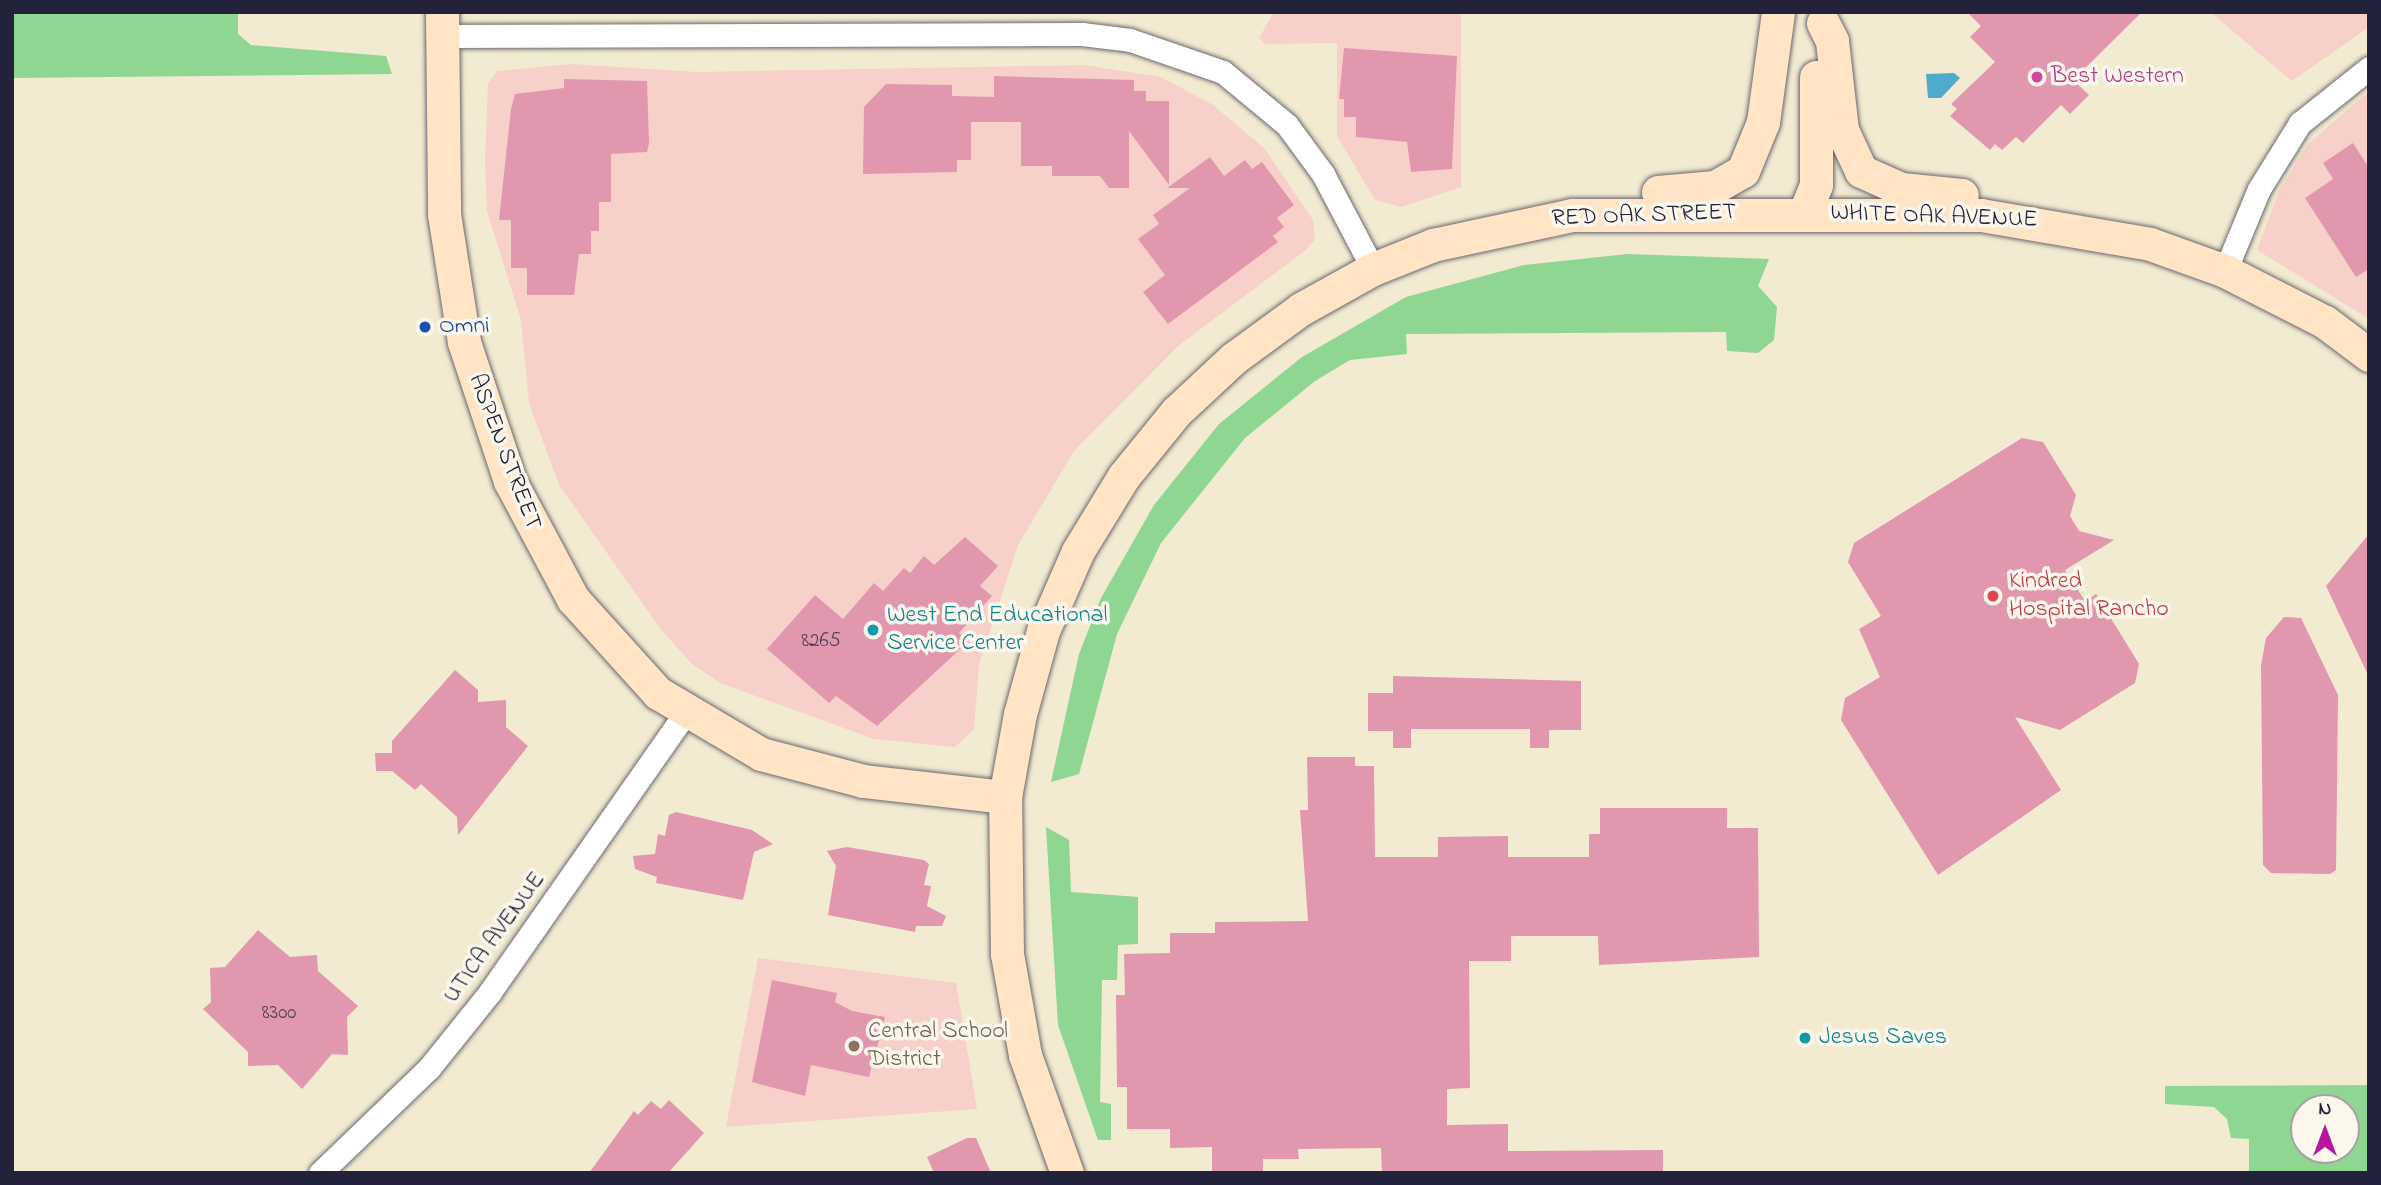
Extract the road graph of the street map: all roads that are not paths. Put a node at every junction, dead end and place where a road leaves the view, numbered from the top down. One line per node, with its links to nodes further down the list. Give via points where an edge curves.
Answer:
1 (1778, 12): 7 (street, via 1763,122 1742,171 1715,187 1653,192)
2 (1788, 12): 6 (street, via 1794,186)
3 (1822, 17): 6 (street, via 1816,41 1816,185); 8 (street, via 1832,41 1842,130 1861,171 1900,189 1962,195)
4 (442, 24): 9 (street, via 1082,34 1130,40 1223,72 1287,125 1323,174); 12 (street, ASPEN STREET, via 448,254 491,431 530,524 573,599 626,664)
5 (2369, 68): 10 (street, via 2300,123 2259,189)
6 (1805, 212): 7 (street, RED OAK STREET); 8 (street, WHITE OAK AVENUE)
7 (1620, 213): 9 (street, RED OAK STREET, via 1475,233)
8 (1981, 215): 10 (street, WHITE OAK AVENUE, via 2091,230)
9 (1373, 269): 13 (street, RED OAK STREET, via 1301,309 1234,358 1177,412 1124,476 1078,551 1043,631)
10 (2225, 271): 11 (street, WHITE OAK AVENUE, via 2326,322)
11 (2369, 355)
12 (685, 713): 13 (street, ASPEN STREET, via 761,754 821,773); 14 (street, UTICA AVENUE, via 490,992 429,1068)
13 (1005, 797): 15 (street, RED OAK STREET, via 1003,884 1014,1006 1044,1119)
14 (320, 1173)
15 (1067, 1173)

